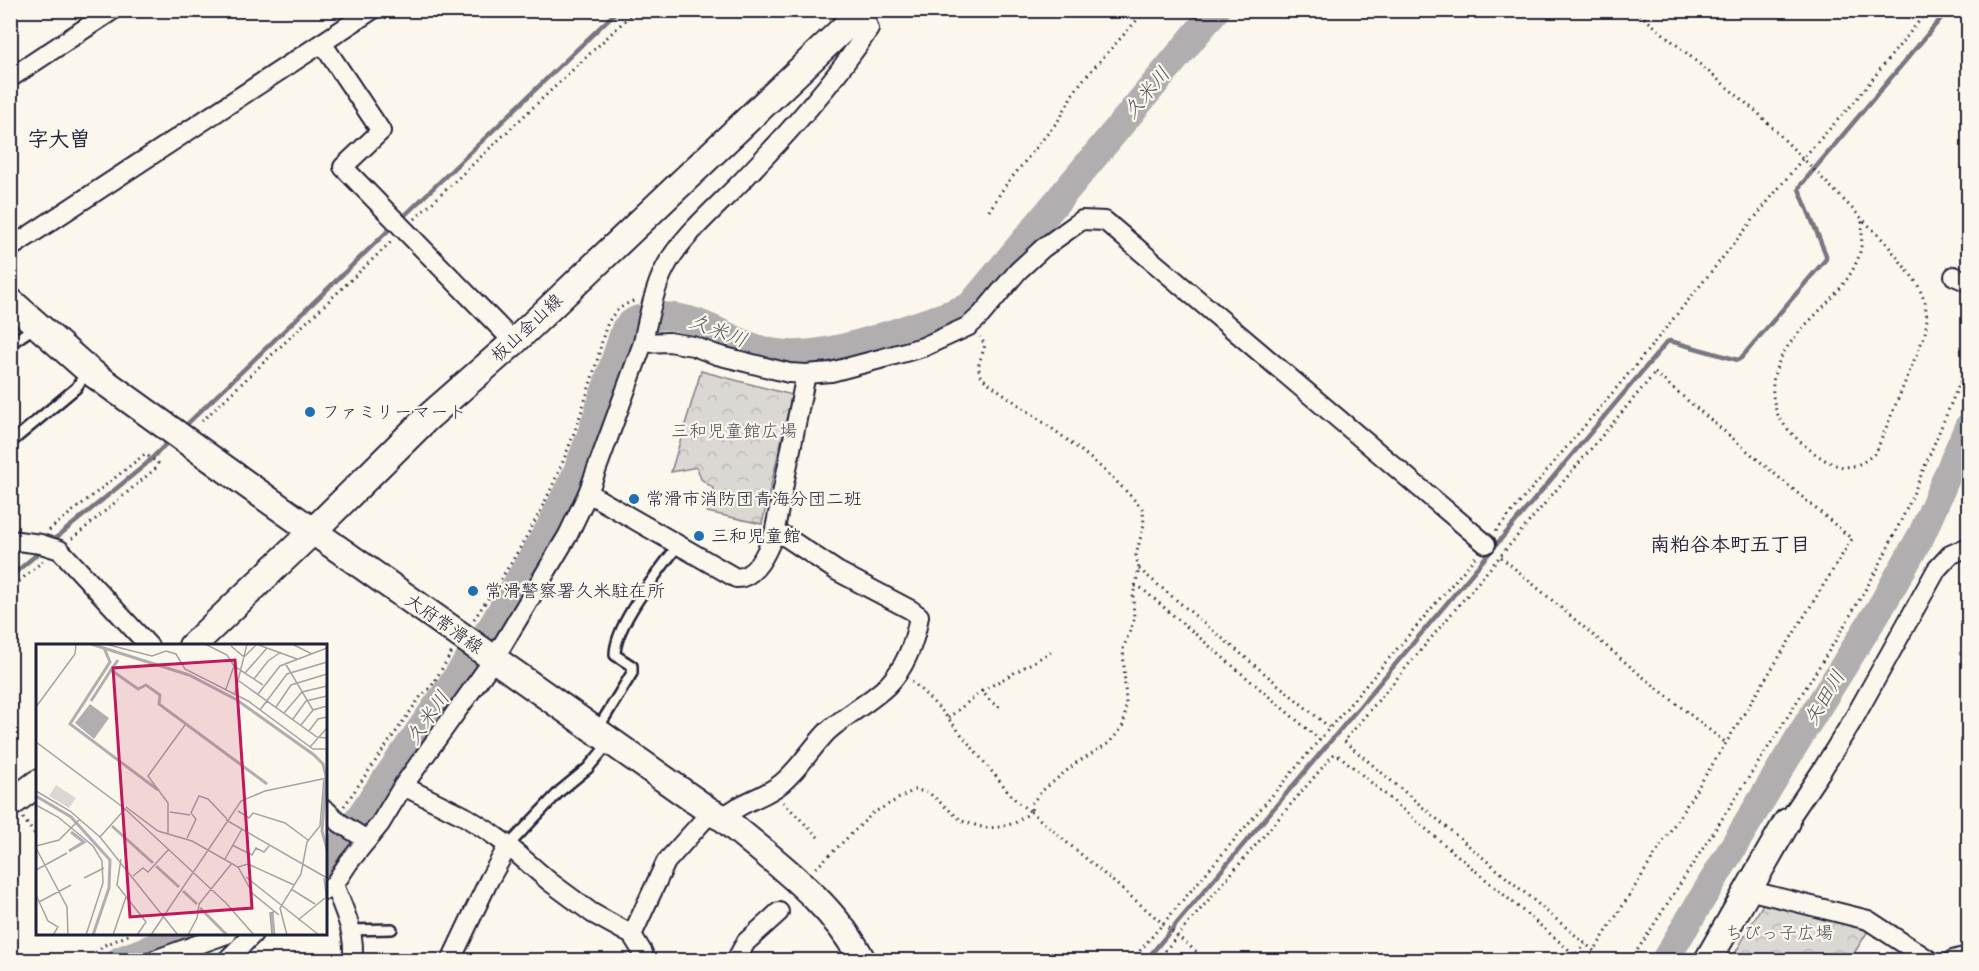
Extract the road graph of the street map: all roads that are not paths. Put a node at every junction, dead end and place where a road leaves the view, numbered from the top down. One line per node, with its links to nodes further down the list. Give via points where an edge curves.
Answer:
1 (113, 10): 5 (street)
2 (372, 10): 4 (street)
3 (856, 13): 9 (main road, 板山金山線); 10 (street, via 869,29 849,60 665,268)
4 (322, 43): 6 (street); 9 (street, via 381,131 343,167)
5 (10, 78)
6 (10, 248)
7 (10, 301): 8 (main road, 大府常滑線)
8 (36, 323): 11 (lane); 12 (main road, 大府常滑線)
9 (514, 342): 16 (main road, 板山金山線, via 425,420)
10 (643, 343): 13 (street, via 693,346 789,373); 15 (street)
11 (10, 344)
12 (88, 370): 14 (lane, via 76,388); 16 (main road, 大府常滑線)
13 (807, 374): 17 (street); 19 (street, via 831,372 923,347 969,326 1043,248 1082,220 1105,221)
14 (10, 443)
15 (588, 493): 20 (street); 24 (street, via 568,535)
16 (313, 531): 23 (main road, 板山金山線); 24 (main road, 大府常滑線)
17 (774, 534): 20 (street, via 767,552 742,578); 29 (street, via 786,537 837,571 911,610 919,616 916,636 900,669 887,685 821,731 804,765 781,784)
18 (10, 540): 22 (street, via 60,550)
19 (1486, 544)
20 (678, 545): 25 (lane, via 619,634 615,655 632,666 632,673)
21 (1968, 547): 31 (street, via 1950,555 1937,569 1853,720)
22 (148, 644)
23 (193, 644)
24 (494, 659): 25 (main road, 大府常滑線); 27 (street)
25 (603, 736): 29 (main road, 大府常滑線); 33 (lane, via 588,768 560,791)
26 (36, 785): 28 (main road)
27 (403, 786): 32 (street, via 380,824); 33 (street, via 464,816)
28 (11, 804)
29 (717, 815): 41 (street, via 666,861); 50 (main road, 大府常滑線, via 806,888 852,940)
30 (333, 817): 32 (street)
31 (1786, 822): 35 (main road)
32 (364, 838): 34 (street)
33 (508, 846): 41 (street, via 592,913); 48 (street)
34 (330, 887): 38 (street, via 346,915)
35 (1748, 890): 44 (main road); 51 (street, via 1868,920)
36 (779, 912): 49 (street, via 746,942)
37 (392, 929): 38 (lane)
38 (349, 930): 47 (street)
39 (222, 935): 45 (street)
40 (251, 935): 46 (street)
41 (632, 935): 43 (street)
42 (1968, 956): 52 (street)
43 (647, 958)
44 (1715, 959)
45 (154, 960)
46 (227, 960)
47 (352, 960)
48 (452, 960)
49 (736, 960)
50 (862, 960)
51 (1929, 960)
52 (1953, 960)

